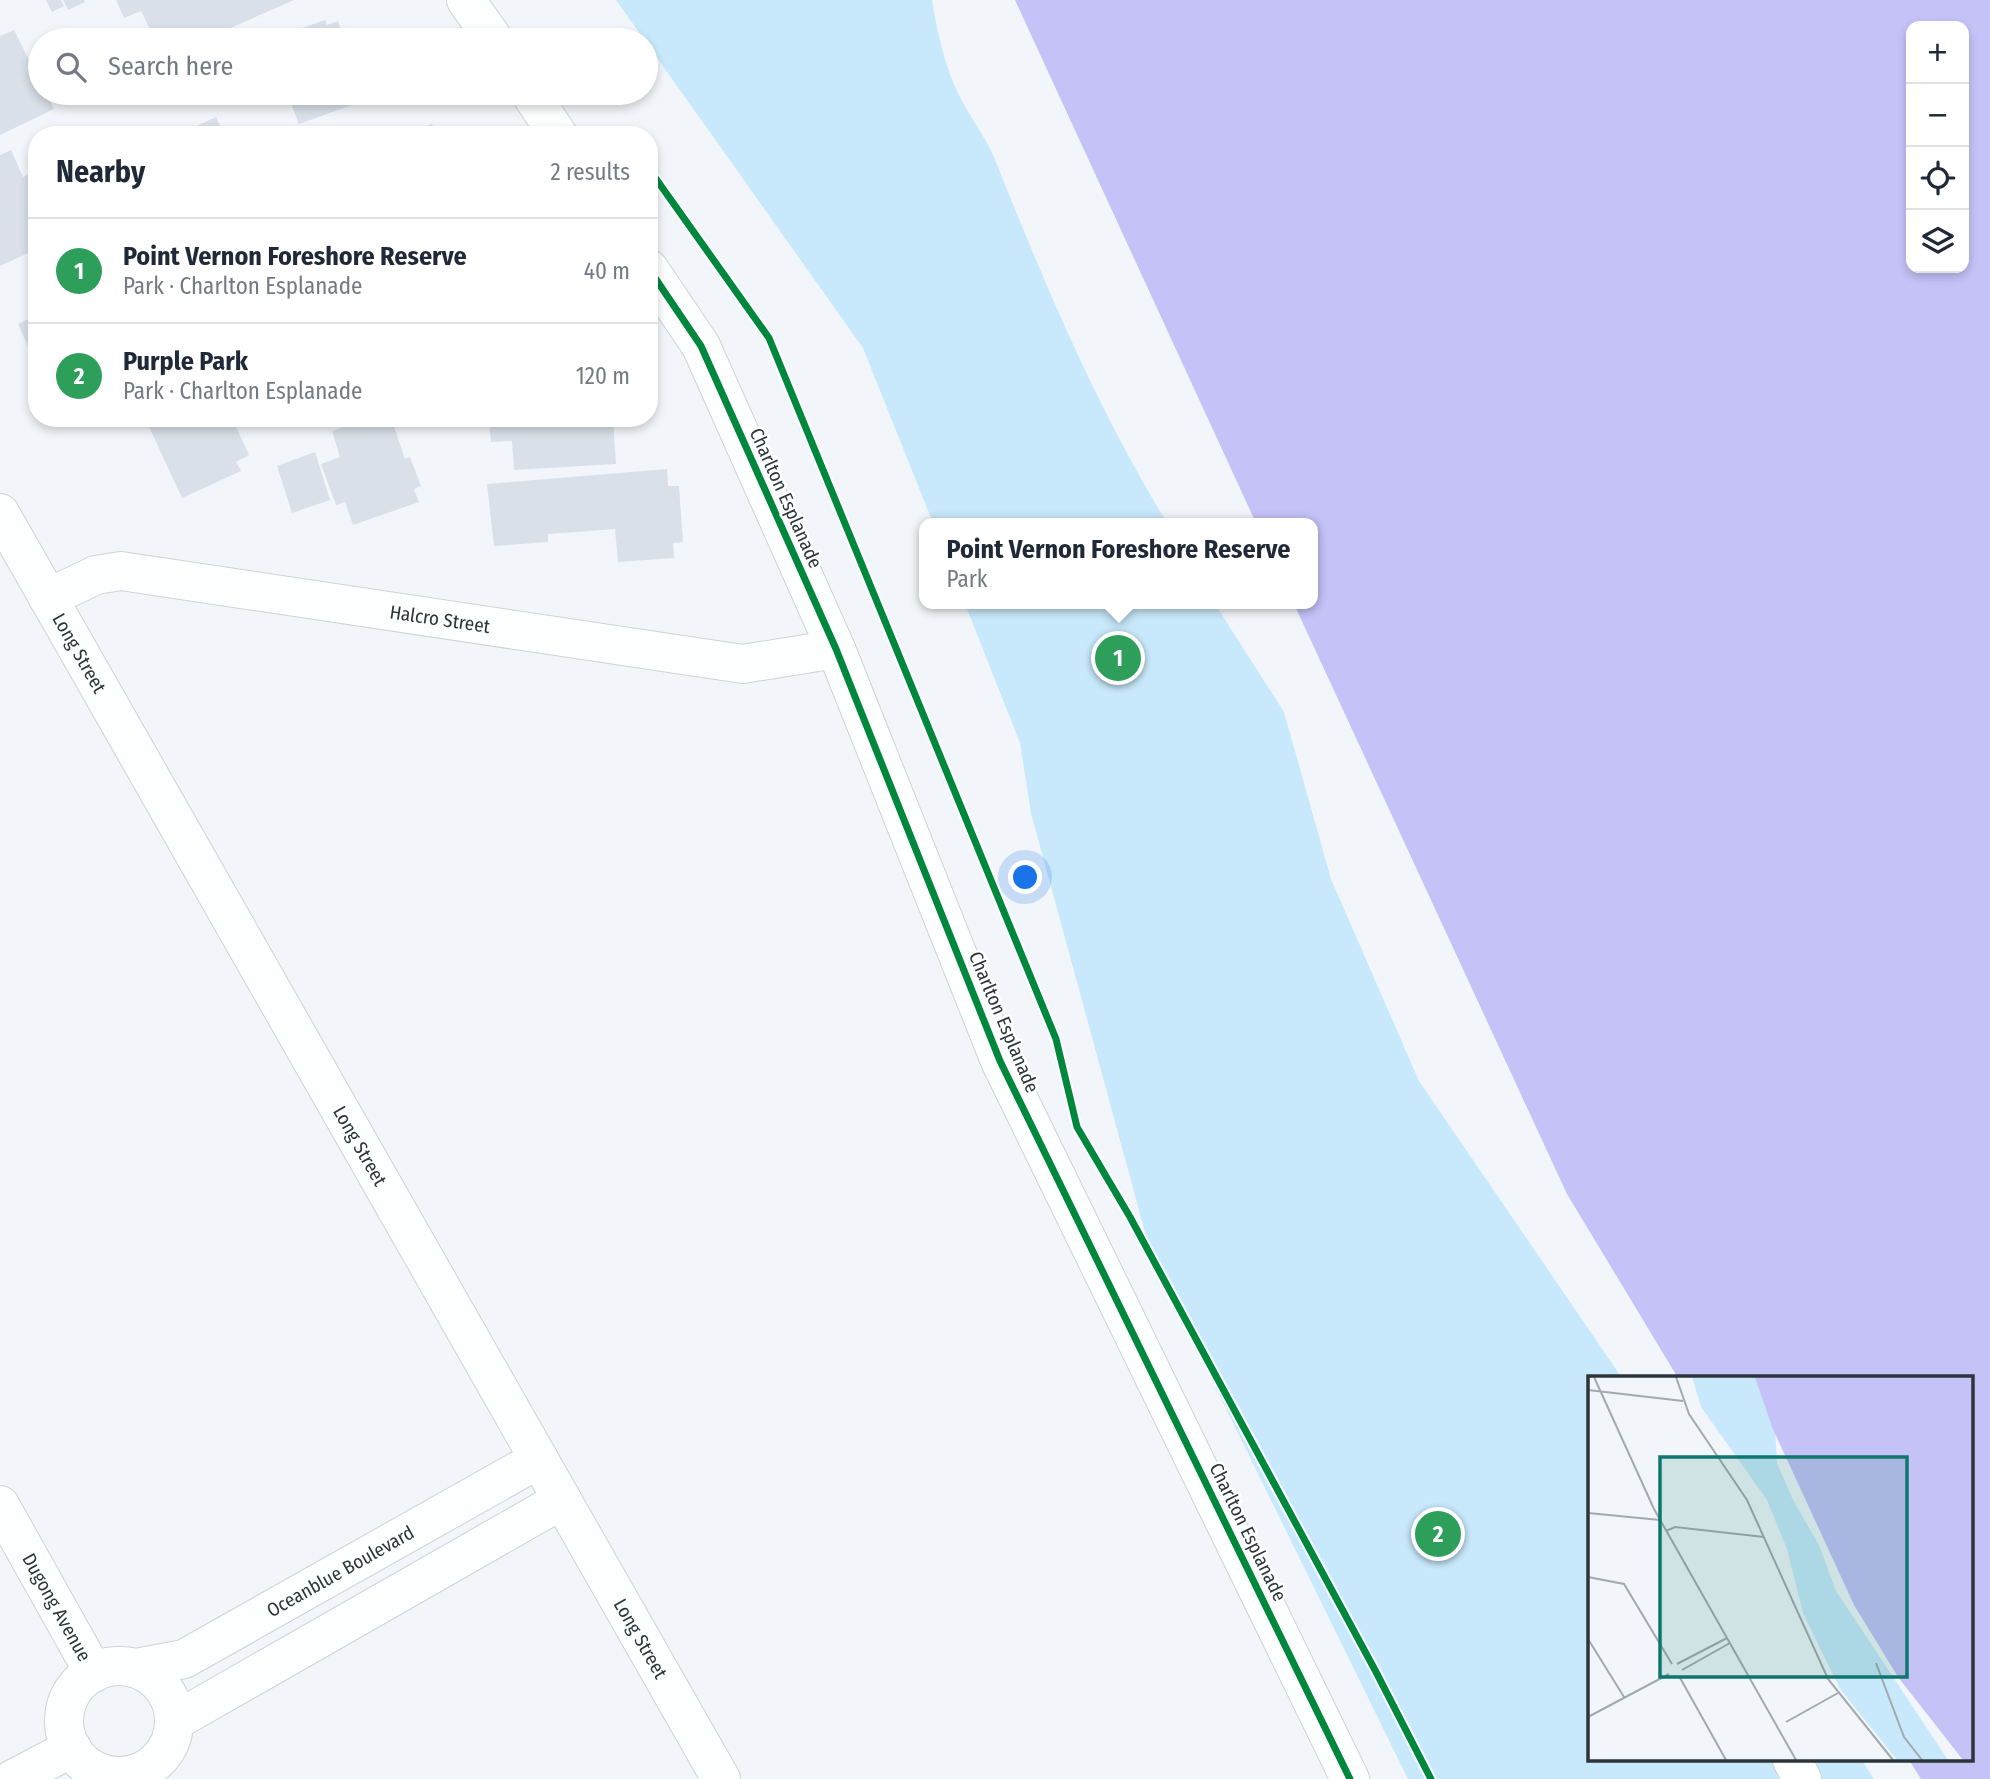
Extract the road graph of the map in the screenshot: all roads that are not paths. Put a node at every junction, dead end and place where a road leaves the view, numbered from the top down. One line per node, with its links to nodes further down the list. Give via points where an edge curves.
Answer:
1 (466, 0): 2 (street)
2 (486, 28)
3 (538, 105): 4 (street)
4 (552, 126)
5 (658, 282): 8 (street, Charlton Esplanade, via 701,346)
6 (0, 513): 7 (street, Long Street)
7 (48, 598): 8 (street, Halcro Street, via 96,575 121,571 743,664); 9 (street, Long Street)
8 (836, 649): 20 (street, Charlton Esplanade, via 1000,1060)
9 (539, 1459): 10 (street, Long Street); 12 (street, Oceanblue Boulevard, via 184,1659)
10 (562, 1500): 14 (street); 19 (street, Long Street)
11 (0, 1505): 13 (street, Dugong Avenue)
12 (136, 1668): 13 (street, via 118,1666); 14 (street, via 164,1688)
13 (94, 1673): 15 (street, via 74,1690 66,1705 64,1722)
14 (175, 1721): 17 (street, via 173,1737)
15 (72, 1748): 17 (street, via 88,1767 103,1774); 18 (street)
16 (1793, 1762): 21 (street)
17 (156, 1772)
18 (13, 1779)
19 (721, 1779)
20 (1350, 1779)
21 (1802, 1779)

